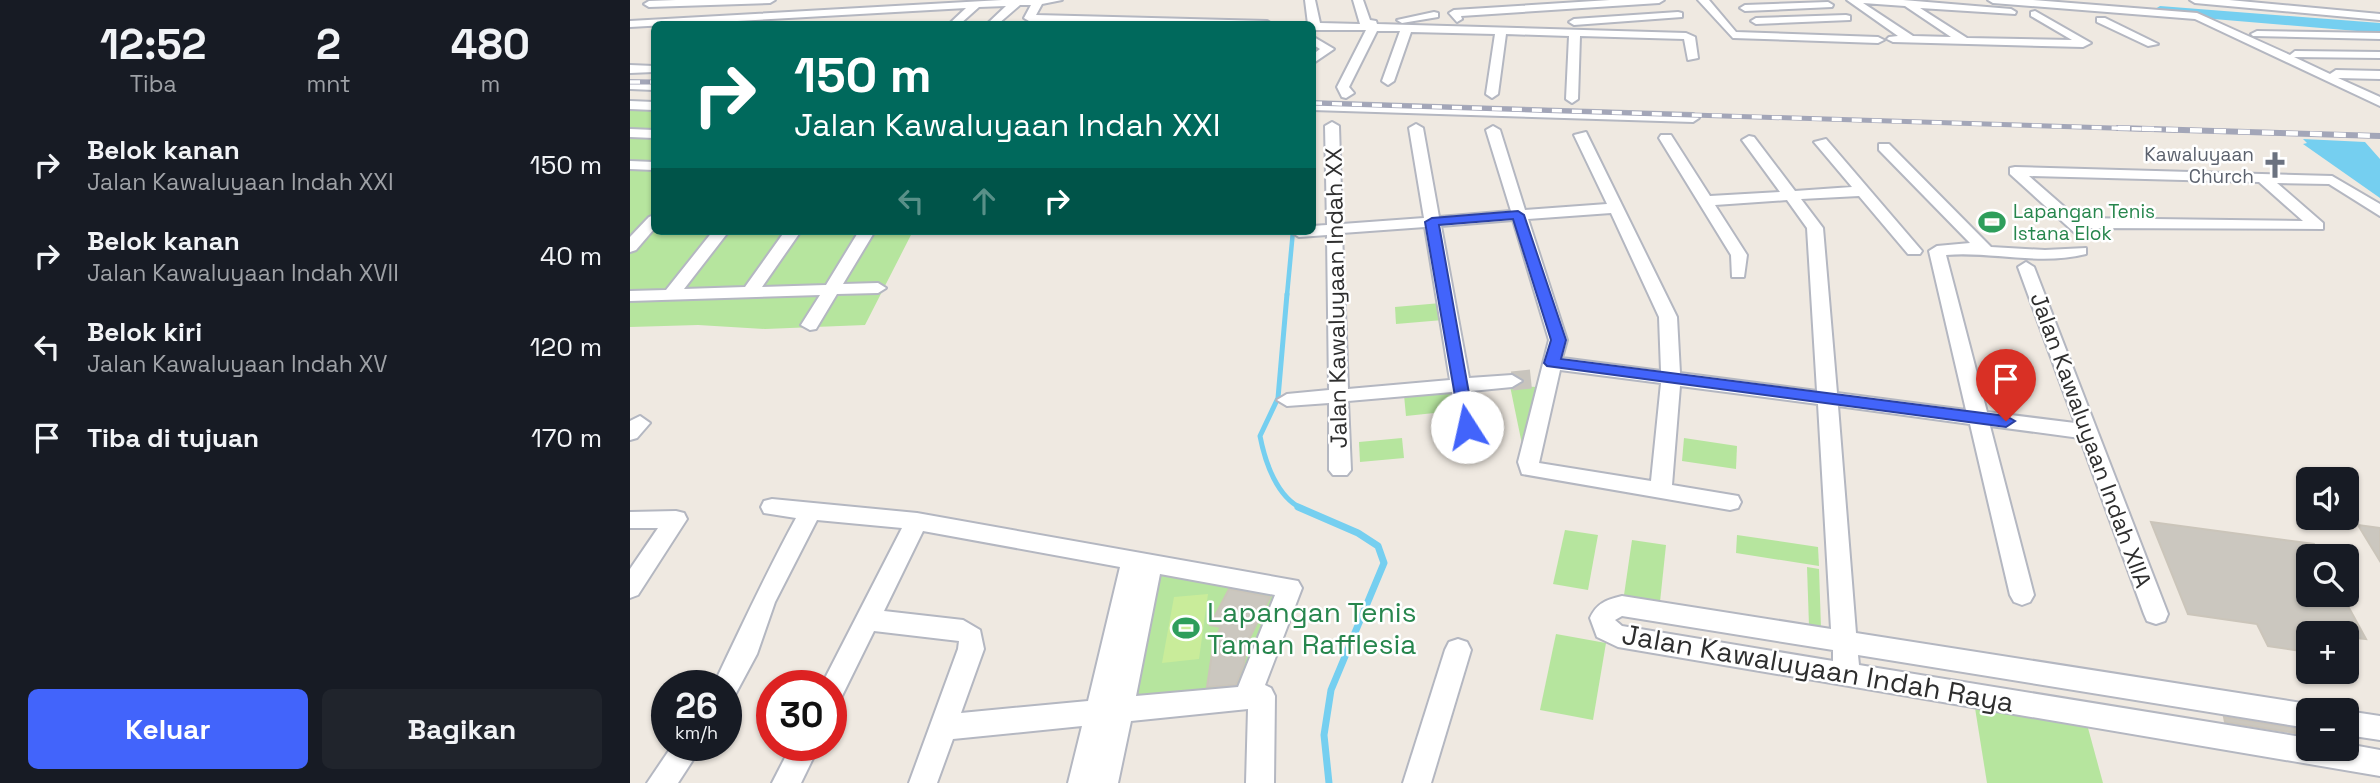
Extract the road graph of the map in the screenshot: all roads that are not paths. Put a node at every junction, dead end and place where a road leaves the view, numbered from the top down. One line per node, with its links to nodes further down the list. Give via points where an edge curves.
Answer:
1 (770, 0): 20 (street)
2 (836, 0): 31 (street)
3 (1057, 0): 16 (street)
4 (1310, 0): 49 (street)
5 (1358, 0): 57 (street)
6 (1479, 0): 26 (street)
7 (1529, 0): 22 (street)
8 (1659, 0): 22 (street)
9 (1667, 0): 36 (street)
10 (1703, 0): 66 (street, via 1730,34)
11 (1852, 0): 69 (street)
12 (1866, 0): 24 (street)
13 (1993, 0): 33 (street)
14 (2313, 0): 29 (street)
15 (1020, 1): 16 (street); 18 (street); 47 (street)
16 (1038, 1): 48 (street, via 1028,18)
17 (2191, 1): 19 (street); 51 (street)
18 (983, 3): 21 (street); 46 (street)
19 (2259, 3): 29 (street)
20 (649, 4): 38 (street); 55 (street)
21 (945, 4): 27 (street)
22 (1504, 4): 40 (street, via 1454,13)
23 (1742, 4): 25 (street); 50 (street)
24 (1906, 4): 28 (street); 71 (street)
25 (1828, 5)
26 (1408, 7)
27 (913, 9): 30 (street); 45 (street)
28 (1972, 9): 32 (street); 54 (street)
29 (2327, 10): 37 (street)
30 (855, 12): 31 (street); 44 (street)
31 (821, 14): 34 (street)
32 (2035, 14): 41 (street); 72 (street, via 2085,43)
33 (2180, 14): 51 (street); 95 (street)
34 (808, 15): 38 (street); 43 (street)
35 (1434, 15): 57 (street)
36 (1678, 15): 56 (street); 62 (street)
37 (2380, 17)
38 (756, 18): 42 (street)
39 (1846, 18): 50 (street)
40 (1457, 19)
41 (2101, 20): 52 (street); 73 (street)
42 (694, 21)
43 (801, 21)
44 (843, 21)
45 (898, 21)
46 (958, 21)
47 (996, 21)
48 (1033, 21)
49 (1312, 21)
50 (1756, 21): 66 (street)
51 (2220, 21): 64 (street); 91 (street)
52 (2125, 22)
53 (651, 23): 55 (street)
54 (1995, 23)
55 (631, 24)
56 (1535, 24)
57 (1367, 27): 59 (street); 60 (street); 87 (street, via 1343,87 1349,93)
58 (2007, 29): 72 (street)
59 (1406, 30): 61 (street); 84 (street)
60 (1316, 31)
61 (1502, 31): 63 (street); 88 (street)
62 (1690, 32)
63 (1575, 34): 79 (street, via 1688,36); 90 (street)
64 (2257, 34): 67 (street); 76 (street)
65 (1316, 35): 75 (street)
66 (1769, 36): 70 (street)
67 (2380, 36)
68 (1893, 39): 69 (street)
69 (1910, 39): 71 (street)
70 (1878, 40)
71 (1966, 41): 72 (street)
72 (2031, 43)
73 (2152, 44)
74 (1316, 49): 75 (street)
75 (1328, 49): 78 (street)
76 (2295, 54): 77 (street); 82 (street)
77 (2380, 55)
78 (1316, 58)
79 (1692, 58)
80 (630, 69): 81 (street)
81 (651, 69)
82 (2336, 74): 83 (street); 89 (street)
83 (2380, 75)
84 (1388, 81)
85 (630, 85): 86 (street)
86 (651, 86)
87 (1316, 93)
88 (1492, 94)
89 (2380, 95)
90 (1572, 99)
91 (2380, 102)
92 (630, 105): 93 (street)
93 (651, 106)
94 (1316, 106): 96 (street)
95 (2380, 110)
96 (1693, 118)
97 (1332, 126): 118 (street, Jalan Kawaluyaan Indah XX)
98 (1416, 128): 116 (street)
99 (1493, 130): 115 (street)
100 (630, 133): 101 (street)
101 (651, 134)
102 (1581, 135): 113 (street)
103 (1666, 138): 112 (street)
104 (1749, 140): 111 (street)
105 (1821, 142): 110 (street)
106 (1884, 147): 124 (street)
107 (642, 166): 108 (street)
108 (630, 177)
109 (2263, 178): 109 (street, via 2318,226 2080,229 2015,171); 114 (street, via 2336,181)
110 (1863, 191): 111 (street); 125 (street)
111 (1790, 195): 112 (street); 140 (street, via 1815,229)
112 (1707, 201): 128 (street, via 1739,255)
113 (1614, 208): 115 (street); 136 (street, via 1668,317)
114 (2380, 211)
115 (1518, 215): 116 (street); 135 (street, via 1558,340)
116 (1432, 222): 118 (street); 138 (street)
117 (651, 223): 123 (street)
118 (1334, 230): 119 (street); 139 (street, Jalan Kawaluyaan Indah XX)
119 (1316, 231)
120 (717, 235): 132 (street)
121 (790, 235): 131 (street)
122 (865, 235): 130 (street)
123 (630, 247)
124 (1982, 247): 126 (street, via 1987,252 2045,255); 142 (street, via 1937,251)
125 (1914, 251)
126 (2080, 251)
127 (2026, 267): 143 (street, Jalan Kawaluyaan Indah XIIA)
128 (1738, 273)
129 (878, 288): 130 (street)
130 (832, 289): 131 (street); 134 (street)
131 (750, 292): 132 (street)
132 (671, 295): 133 (street)
133 (630, 296)
134 (810, 325)
135 (1547, 373): 136 (street); 146 (street, via 1530,469)
136 (1671, 378): 140 (street); 146 (street)
137 (1512, 381): 138 (street)
138 (1460, 385): 139 (street); 144 (street)
139 (1338, 396): 141 (street); 145 (street, Jalan Kawaluyaan Indah XX)
140 (1825, 398): 142 (street); 157 (street)
141 (1287, 400)
142 (1980, 418): 143 (street); 154 (street)
143 (2087, 432): 155 (street, Jalan Kawaluyaan Indah XIIA)
144 (1471, 448)
145 (1340, 470)
146 (1661, 492): 147 (street)
147 (1730, 502)
148 (772, 507): 149 (street)
149 (812, 509): 151 (street); 159 (street, via 763,601)
150 (630, 520): 153 (street, via 676,519)
151 (917, 521): 152 (street); 156 (street)
152 (1142, 561): 163 (street, via 1290,588); 164 (street)
153 (630, 588)
154 (2022, 595)
155 (2155, 614)
156 (867, 620): 160 (street); 168 (street, via 963,631 971,637)
157 (1843, 642): 161 (street); 161 (street, Jalan Kawaluyaan Indah Raya, via 1622,606 1609,609 1602,618 1606,630 1619,636); 162 (street, Jalan Kawaluyaan Indah Raya)
158 (1458, 650): 179 (street)
159 (735, 670)
160 (842, 670)
161 (1847, 674): 167 (street, Jalan Kawaluyaan Indah Raya)
162 (2147, 689): 165 (street, Jalan Kawaluyaan Indah Raya); 167 (street)
163 (1247, 698): 164 (street); 178 (street, via 1262,696)
164 (1109, 713): 168 (street); 176 (street); 177 (street)
165 (2296, 714)
166 (2359, 725): 169 (street)
167 (2159, 726): 172 (street, Jalan Kawaluyaan Indah Raya)
168 (944, 727): 175 (street)
169 (2380, 728)
170 (677, 761): 173 (street)
171 (797, 761): 174 (street)
172 (2380, 763)
173 (661, 783)
174 (786, 783)
175 (923, 783)
176 (1082, 783)
177 (1104, 783)
178 (1260, 783)
179 (1417, 783)

